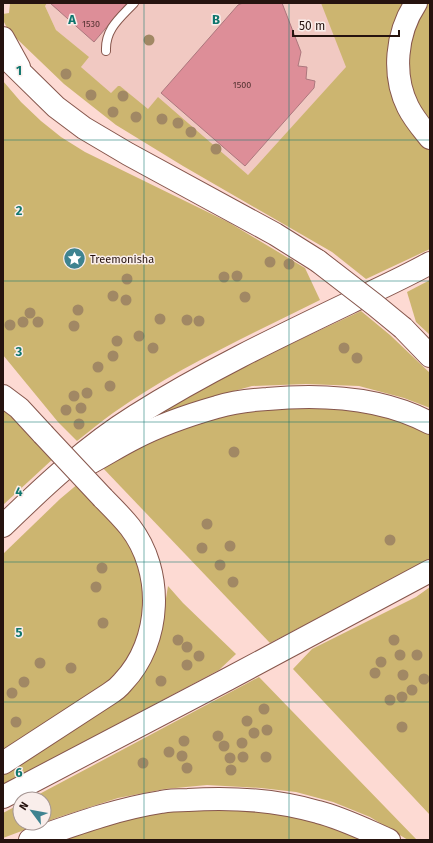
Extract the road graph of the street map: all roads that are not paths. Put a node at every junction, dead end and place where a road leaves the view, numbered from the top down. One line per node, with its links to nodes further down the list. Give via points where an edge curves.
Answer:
1 (134, 3): 4 (lane, via 108,34 105,42)
2 (416, 3): 7 (highway, via 402,35 398,70 408,108)
3 (3, 38): 6 (highway)
4 (106, 51)
5 (3, 55): 6 (highway)
6 (24, 76): 9 (highway, bridge, via 56,107 95,135 261,226 318,261 403,328)
7 (430, 138)
8 (430, 264): 12 (highway, via 262,345 134,416)
9 (430, 356)
10 (3, 396): 15 (highway, bridge, via 18,408 130,527 142,547 151,570 154,590 154,612 150,632 134,668 123,682 109,694)
11 (430, 423): 12 (highway, via 395,409 363,401 328,397 290,397 218,406 179,419 136,438)
12 (38, 492): 13 (highway)
13 (3, 526)
14 (430, 571): 16 (highway)
15 (3, 763)
16 (3, 796)
17 (30, 840): 18 (highway, via 92,818 162,801 234,798 272,802 318,812)
18 (389, 840)

